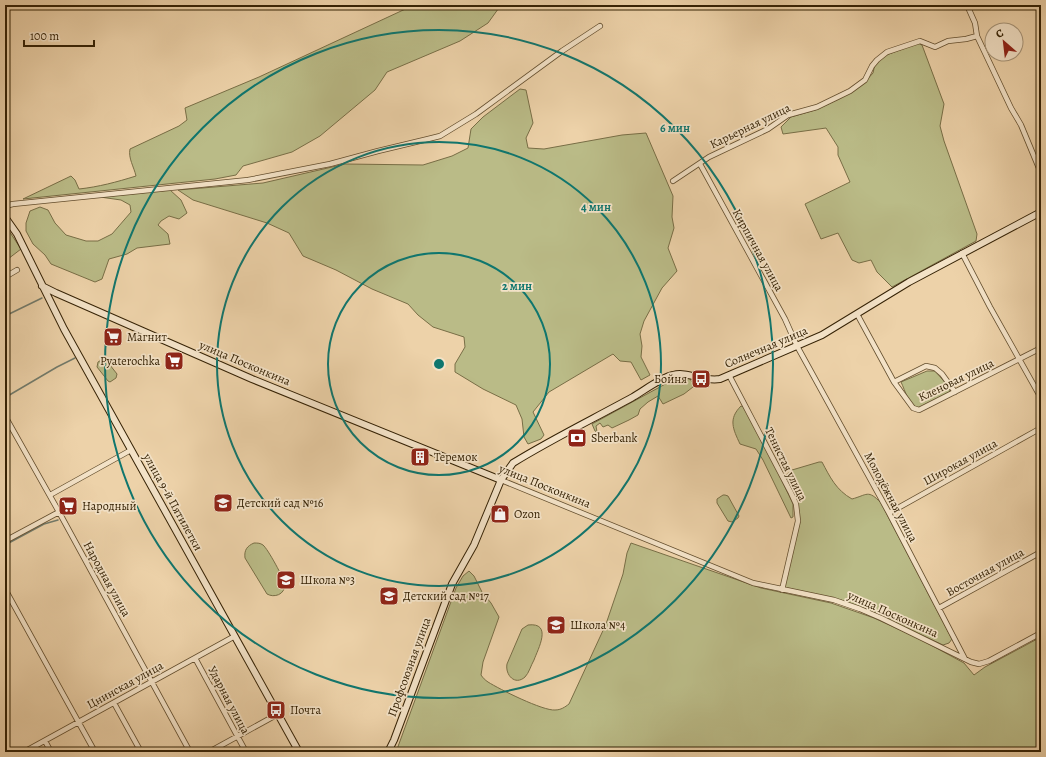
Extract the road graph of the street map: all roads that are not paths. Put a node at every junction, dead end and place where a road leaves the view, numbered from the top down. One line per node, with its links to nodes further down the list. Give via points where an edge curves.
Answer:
1 (967, 5): 3 (street, via 975,23)
2 (600, 26): 7 (street, via 476,114 434,138 330,164 248,180)
3 (977, 36): 4 (street, Карьерная улица, via 948,41 935,47 920,41 888,52 872,66 865,80 850,91 817,107 788,115 768,129); 5 (street, via 1021,125)
4 (700, 164): 6 (street, Карьерная улица); 15 (street, Кирпичная улица, via 785,319)
5 (1041, 174)
6 (673, 181)
7 (5, 206)
8 (1041, 212): 10 (street, Солнечная улица)
9 (5, 217): 13 (street, улица 9-й Пятилетки, via 17,234)
10 (962, 253): 14 (street, Солнечная улица); 17 (street)
11 (17, 270): 12 (street)
12 (5, 277)
13 (42, 286): 24 (street, улица 9-й Пятилетки); 25 (street, улица Посконкина, via 252,379)
14 (857, 314): 15 (street, Солнечная улица, via 822,335); 19 (street, Кленовая улица)
15 (797, 346): 18 (street, Солнечная улица); 28 (street, Молодёжная улица)
16 (1041, 348): 17 (street, Кленовая улица)
17 (1020, 360): 20 (street, Кленовая улица); 21 (street)
18 (729, 375): 25 (street, Солнечная улица, via 715,380 683,374 666,377 513,463); 32 (street, Тенистая улица, via 791,492 798,511)
19 (894, 382): 20 (street, via 926,366 935,368); 20 (street, Кленовая улица, via 913,408 919,410)
20 (955, 392)
21 (1041, 398)
22 (5, 416): 26 (street, Народная улица)
23 (1041, 428): 28 (street, Широкая улица)
24 (132, 450): 26 (street); 35 (street, улица 9-й Пятилетки)
25 (500, 480): 32 (street, улица Посконкина, via 753,583); 52 (street, Профсоюзная улица, via 471,550 452,584)
26 (50, 495): 27 (street, Народная улица)
27 (59, 512): 29 (street); 38 (street, Народная улица)
28 (889, 513): 33 (street, Молодёжная улица)
29 (5, 541)
30 (1041, 552): 33 (street, Восточная улица)
31 (5, 589): 41 (street)
32 (782, 590): 37 (street, улица Посконкина, via 834,600 860,609)
33 (939, 608): 37 (street, Молодёжная улица)
34 (1041, 633): 37 (street, улица Посконкина, via 984,663)
35 (235, 636): 36 (street, Цнинская улица); 40 (street, улица 9-й Пятилетки)
36 (195, 658): 38 (street, Цнинская улица); 42 (street, Ударная улица)
37 (965, 660)
38 (152, 681): 39 (street, Цнинская улица); 48 (street, Народная улица)
39 (114, 703): 41 (street, Цнинская улица); 47 (street)
40 (278, 714): 42 (street); 51 (street, улица 9-й Пятилетки)
41 (78, 722): 43 (street, Цнинская улица); 46 (street)
42 (237, 736): 49 (street); 50 (street, Ударная улица)
43 (45, 740): 44 (street, Цнинская улица); 45 (street)
44 (24, 752)
45 (51, 752)
46 (95, 752)
47 (141, 752)
48 (190, 752)
49 (209, 752)
50 (246, 752)
51 (299, 752)
52 (388, 752)

